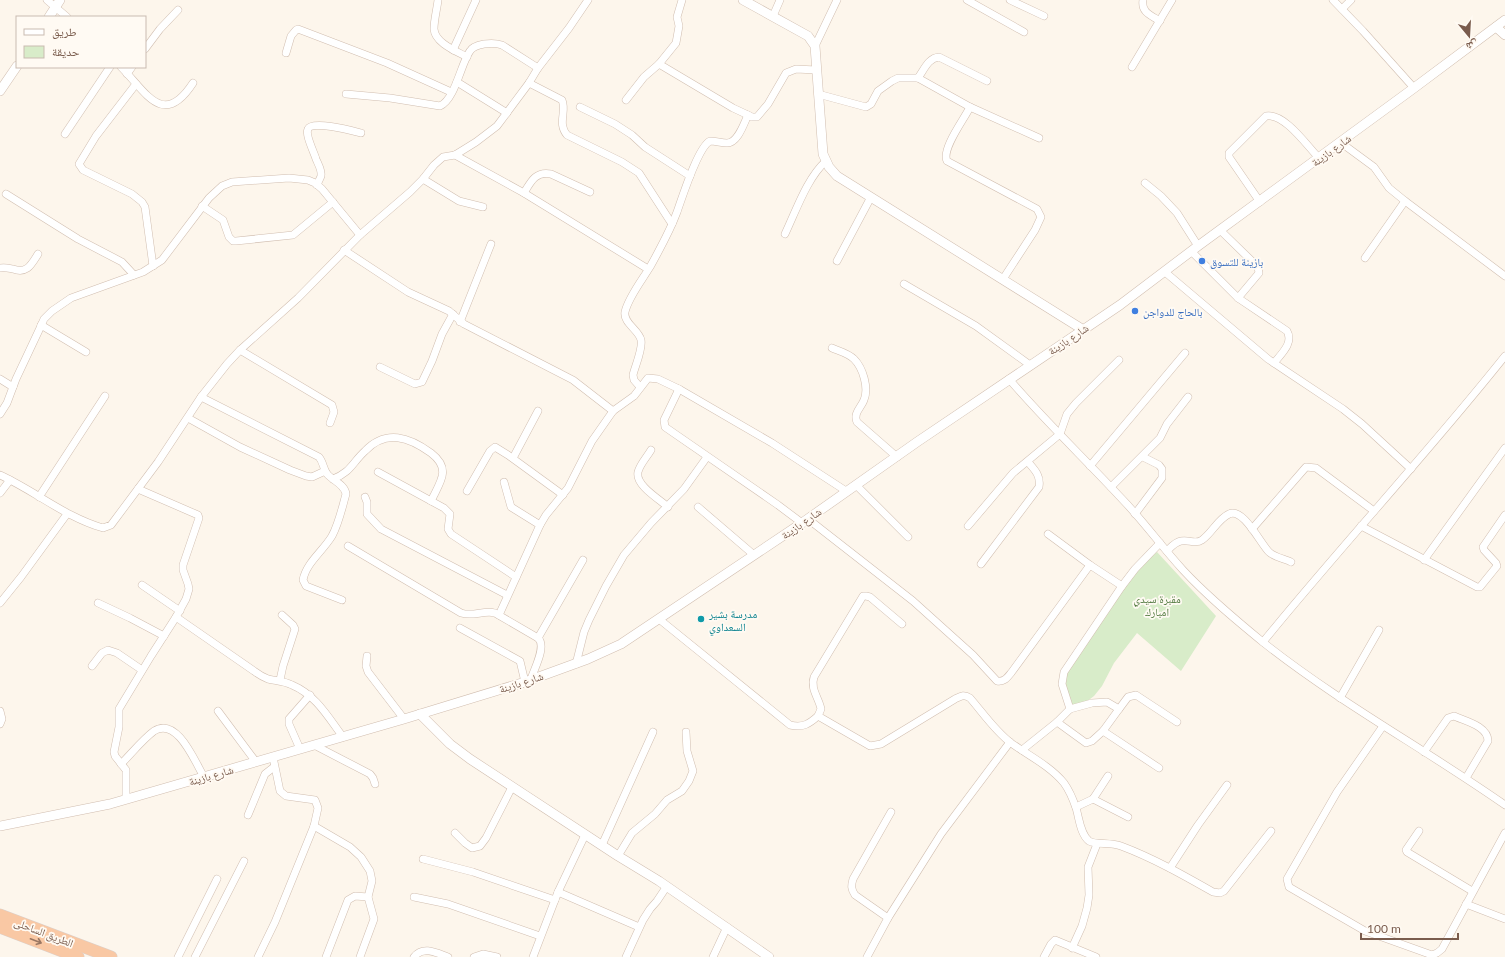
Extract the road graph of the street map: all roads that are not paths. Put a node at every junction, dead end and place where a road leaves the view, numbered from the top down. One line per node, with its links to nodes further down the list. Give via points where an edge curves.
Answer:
1 (47, 0): 15 (street)
2 (438, 0): 29 (street, via 435,34)
3 (476, 0): 29 (street)
4 (588, 0): 38 (street)
5 (682, 0): 32 (street, via 677,17 679,26 676,43)
6 (743, 0): 20 (street)
7 (780, 0): 20 (street)
8 (837, 0): 27 (street)
9 (967, 0): 25 (street)
10 (1010, 0): 21 (street)
11 (1143, 0): 23 (street, via 1142,5 1146,13)
12 (1172, 0): 23 (street)
13 (1333, 0): 16 (street)
14 (1351, 0): 16 (street)
15 (58, 3): 18 (street); 19 (street)
16 (1342, 9): 47 (street)
17 (178, 10): 28 (street)
18 (50, 16)
19 (66, 16)
20 (773, 16): 27 (street, via 808,36)
21 (1044, 16)
22 (1505, 20): 24 (street, شارع بازينة)
23 (1160, 21): 33 (street)
24 (1496, 27): 26 (street); 47 (street, شارع بازينة)
25 (1024, 32)
26 (1505, 35)
27 (815, 46): 39 (street)
28 (146, 48)
29 (453, 50): 31 (street)
30 (286, 53): 49 (street, via 291,36 298,29 387,63)
31 (467, 57): 38 (street, via 472,49 480,45 497,43); 43 (street)
32 (659, 64): 52 (street, via 644,77); 56 (street)
33 (1132, 67)
34 (16, 68): 48 (street)
35 (109, 68): 57 (street)
36 (122, 68): 40 (street)
37 (131, 68): 40 (street)
38 (538, 68): 45 (street)
39 (816, 70): 51 (street); 56 (street, via 791,70 786,73 768,104 757,117)
40 (127, 74): 46 (street)
41 (918, 78): 42 (street, via 929,61 939,57); 51 (street, via 898,78 892,81 878,91 871,104 866,107); 53 (street)
42 (987, 81)
43 (457, 82): 49 (street); 55 (street)
44 (193, 83): 46 (street, via 178,102 164,105 152,100)
45 (529, 83): 55 (street); 77 (street, via 562,100 562,127 567,135 622,162 639,174)
46 (136, 84): 87 (street, via 96,136 79,164 83,170 132,194 142,202 145,207)
47 (1414, 88): 60 (street, شارع بازينة)
48 (0, 92)
49 (451, 92): 50 (street, via 444,105 437,107 390,98)
50 (346, 94)
51 (818, 94): 63 (street, via 820,131)
52 (626, 100)
53 (970, 106): 59 (street); 93 (street, via 946,153 947,161 1037,209 1041,217)
54 (580, 107): 64 (street, via 626,131 655,154)
55 (507, 113): 61 (street, via 485,136)
56 (748, 115): 64 (street, via 730,143 707,143)
57 (65, 134)
58 (361, 134): 67 (street, via 314,125 308,129 308,137 321,175)
59 (1039, 138)
60 (1340, 142): 62 (street, شارع بازينة); 72 (street, via 1374,167 1389,188)
61 (455, 155): 65 (street, via 443,157); 69 (street)
62 (1319, 158): 74 (street, شارع بازينة); 74 (street, via 1284,122 1276,116 1266,116 1229,153 1230,161)
63 (826, 161): 71 (street, via 837,176); 79 (street, via 812,177)
64 (690, 176): 77 (street)
65 (423, 179): 76 (street, via 459,201); 80 (street)
66 (1145, 183): 82 (street, via 1177,213)
67 (317, 185): 73 (street); 75 (street, via 312,181 296,178 226,183)
68 (590, 192): 69 (street, via 546,173 536,175)
69 (524, 193): 89 (street)
70 (6, 194): 91 (street, via 78,239 122,262)
71 (871, 197): 86 (street); 93 (street)
72 (1404, 201): 85 (street); 92 (street)
73 (333, 202): 75 (street, via 292,235 236,241 229,237 223,220); 80 (street)
74 (1260, 202): 78 (street, شارع بازينة)
75 (202, 206): 87 (street, via 169,253)
76 (483, 207)
77 (672, 224): 89 (street)
78 (1220, 230): 82 (street, شارع بازينة); 95 (street, via 1259,270)
79 (786, 234)
80 (360, 235): 83 (street)
81 (491, 244): 97 (street)
82 (1194, 249): 90 (street, شارع بازينة); 95 (street)
83 (344, 250): 96 (street, via 408,292); 101 (street, via 298,298)
84 (38, 254): 88 (street, via 29,268 19,272)
85 (1365, 258)
86 (837, 261)
87 (153, 266): 91 (street)
88 (0, 268)
89 (648, 269): 112 (street, via 625,312 627,321 641,340 642,346 633,375)
90 (1165, 272): 99 (street, شارع بازينة); 106 (street)
91 (134, 275): 98 (street, via 71,298 52,311)
92 (1505, 276)
93 (1003, 279): 99 (street)
94 (904, 284): 107 (street, via 976,326)
95 (1238, 298): 106 (street, via 1287,331 1290,336 1290,342)
96 (453, 314): 97 (street); 108 (street, via 422,382 415,384)
97 (460, 322): 118 (street, via 573,380)
98 (41, 325): 102 (street); 111 (street)
99 (1082, 329): 107 (street, شارع بازينة)
100 (832, 348): 126 (street, via 854,360 863,376 866,387 865,399 856,413 857,422)
101 (240, 350): 115 (street); 121 (street, via 332,405 334,412)
102 (86, 352)
103 (1185, 353): 130 (street)
104 (1505, 356): 131 (street)
105 (1119, 360): 122 (street, via 1067,414)
106 (1274, 363): 131 (street, via 1343,409)
107 (1030, 365): 110 (street, شارع بازينة)
108 (380, 367)
109 (0, 379): 111 (street)
110 (1009, 379): 122 (street); 126 (street, شارع بازينة)
111 (13, 387): 119 (street)
112 (640, 387): 113 (street, via 648,378 653,378); 118 (street, via 634,396)
113 (679, 389): 125 (street, via 664,420 665,427); 142 (street, via 772,443)
114 (105, 396): 145 (street)
115 (201, 397): 120 (street); 132 (street, via 316,456 321,459)
116 (1188, 397): 127 (street, via 1167,424 1160,438)
117 (538, 411): 128 (street)
118 (613, 411): 144 (street, via 592,440)
119 (0, 414)
120 (188, 418): 132 (street, via 240,447 290,470 312,477); 140 (street)
121 (330, 423)
122 (1060, 434): 129 (street); 130 (street)
123 (1505, 448): 166 (street)
124 (651, 450): 148 (street, via 638,473 639,478 643,486)
125 (708, 457): 148 (street); 154 (street)
126 (897, 457): 138 (street, شارع بازينة)
127 (1142, 457): 139 (street); 152 (street, via 1159,465 1162,469 1162,478)
128 (513, 458): 141 (street, via 497,447 492,448); 144 (street)
129 (1028, 462): 156 (street, via 1013,473); 168 (street, via 1039,475 1039,487)
130 (1090, 466): 139 (street)
131 (1411, 469): 150 (street)
132 (325, 471): 135 (street)
133 (378, 472): 147 (street)
134 (0, 475): 136 (street)
135 (333, 479): 147 (street, via 347,472 374,443 399,437 431,453 442,464 443,476); 174 (street, via 346,491 339,521 302,580 306,586)
136 (10, 480): 143 (street); 145 (street)
137 (504, 482): 155 (street, via 511,507)
138 (856, 484): 142 (street, شارع بازينة); 160 (street)
139 (1111, 487): 152 (street)
140 (138, 489): 151 (street, via 107,528 98,527); 177 (street, via 198,515 199,518 183,564 189,588)
141 (467, 491)
142 (846, 492): 154 (street, شارع بازينة)
143 (0, 493)
144 (563, 495): 155 (street)
145 (39, 497): 151 (street)
146 (365, 497): 173 (street, via 367,514 381,530)
147 (431, 501): 170 (street, via 448,512 448,529 451,534)
148 (668, 507): 188 (street, via 624,555 587,626)
149 (698, 508): 164 (street)
150 (1374, 511): 157 (street); 158 (street, via 1316,468 1306,467)
151 (67, 514): 175 (street)
152 (1135, 514): 161 (street)
153 (1505, 515): 166 (street, via 1483,547 1497,566 1480,587 1474,587)
154 (805, 521): 164 (street, شارع بازينة); 169 (street, via 913,601 1001,682 1011,673)
155 (540, 525): 170 (street)
156 (968, 526)
157 (1361, 526): 166 (street); 186 (street)
158 (1252, 529): 163 (street, via 1239,514 1233,512 1227,514 1199,542 1181,541); 167 (street, via 1270,553)
159 (1048, 534): 169 (street)
160 (908, 537)
161 (1160, 543): 163 (street); 172 (street)
162 (348, 546): 178 (street, via 461,613 470,615 489,612)
163 (1167, 551): 186 (street, via 1200,588)
164 (754, 555): 180 (street, شارع بازينة)
165 (583, 560): 185 (street)
166 (1424, 560)
167 (1291, 562)
168 (981, 564)
169 (1090, 566): 172 (street)
170 (516, 577): 173 (street)
171 (142, 585): 177 (street)
172 (1122, 586): 195 (street, via 1064,672 1062,684)
173 (507, 595): 178 (street)
174 (342, 600)
175 (0, 603)
176 (98, 603): 184 (street)
177 (178, 614): 184 (street); 191 (street, via 254,671 267,678)
178 (499, 615): 185 (street)
179 (282, 616): 191 (street, via 295,629)
180 (659, 619): 188 (street, شارع بازينة, via 621,644); 200 (street, via 790,725 803,726)
181 (902, 624): 200 (street, via 870,598 863,596 814,677 812,688 821,709)
182 (460, 628): 192 (street, via 520,662)
183 (1379, 630): 194 (street)
184 (164, 636): 190 (street)
185 (538, 638): 192 (street, via 542,647)
186 (1263, 642): 194 (street)
187 (367, 656): 201 (street, via 368,672)
188 (576, 664): 192 (street, شارع بازينة)
189 (92, 666): 190 (street, via 102,653 108,650)
190 (142, 670): 217 (street, via 119,709 119,727 114,752)
191 (280, 680): 193 (street)
192 (528, 681): 199 (street, شارع بازينة)
193 (310, 695): 209 (street); 212 (street, via 289,719)
194 (1340, 698): 205 (street)
195 (1070, 709): 196 (street, via 1107,702); 202 (street)
196 (1119, 709): 203 (street, via 1128,697 1136,695); 208 (street)
197 (0, 711): 204 (street)
198 (218, 711): 215 (street)
199 (420, 714): 201 (street, شارع بازينة); 224 (street, via 457,750)
200 (818, 716): 210 (street, via 865,744 874,746 962,695 970,698)
201 (404, 719): 209 (street, شارع بازينة)
202 (1057, 722): 208 (street, via 1086,743); 213 (street)
203 (1176, 722)
204 (0, 724)
205 (1383, 726): 214 (street); 252 (street, via 1337,792 1289,874 1287,883 1289,887 1365,931 1432,955 1442,949)
206 (653, 732): 240 (street)
207 (686, 732): 241 (street, via 687,751 693,771 689,781 682,791 667,800 632,833)
208 (1103, 732): 218 (street)
209 (343, 737): 211 (street, شارع بازينة)
210 (1010, 742): 213 (street); 254 (street, via 941,834)
211 (314, 745): 212 (street, شارع بازينة); 222 (street, via 370,774)
212 (300, 749): 216 (street, شارع بازينة)
213 (1022, 750): 228 (street, via 1055,774 1064,784)
214 (1424, 752): 221 (street); 221 (street, via 1448,718 1454,716 1484,730 1488,740)
215 (256, 762): 216 (street, شارع بازينة); 220 (street, شارع بازينة)
216 (273, 762): 230 (street, via 265,774); 233 (street, via 278,789 284,795 291,798 311,798 316,802 318,808)
217 (122, 764): 220 (street, via 155,731 169,728 178,733); 225 (street, via 126,770)
218 (1159, 768)
219 (1108, 776): 226 (street)
220 (204, 777): 225 (street, شارع بازينة)
221 (1466, 778): 227 (street)
222 (375, 784)
223 (1227, 785): 244 (street)
224 (512, 787): 236 (street, via 480,846 472,848); 238 (street)
225 (126, 799): 232 (street, شارع بازينة)
226 (1092, 799): 228 (street); 231 (street)
227 (1505, 805)
228 (1076, 807): 239 (street, via 1084,835)
229 (891, 812): 254 (street, via 851,886 855,895)
230 (248, 815)
231 (1128, 817)
232 (0, 826)
233 (314, 826): 249 (street, via 343,842 361,857 371,876); 265 (street)
234 (1419, 830): 248 (street, via 1407,852)
235 (1271, 831): 244 (street, via 1224,892 1213,892)
236 (456, 833)
237 (1505, 833): 248 (street)
238 (585, 834): 240 (street); 247 (street)
239 (1096, 844): 244 (street, via 1119,845); 260 (street, via 1088,867 1087,908)
240 (602, 846): 241 (street)
241 (618, 856): 246 (street)
242 (423, 859): 251 (street, via 473,872)
243 (244, 861): 264 (street)
244 (1170, 868)
245 (217, 879): 263 (street)
246 (666, 886): 256 (street); 258 (street)
247 (558, 892): 251 (street); 258 (street)
248 (1472, 892): 252 (street)
249 (368, 897): 266 (street, via 355,896 348,900); 267 (street, via 374,919)
250 (414, 897): 259 (street, via 448,904)
251 (555, 900): 259 (street)
252 (1466, 904): 255 (street)
253 (0, 914): 262 (highway, الطريق الساحلى)
254 (888, 918): 276 (street)
255 (1505, 920)
256 (727, 927): 274 (street); 275 (street)
257 (0, 928): 261 (highway, الطريق الساحلى, one-way to 261)
258 (639, 928): 273 (street)
259 (540, 936): 272 (street)
260 (1072, 948): 277 (street, via 1055,940); 278 (street)
261 (78, 957)
262 (111, 957)
263 (178, 957)
264 (196, 957)
265 (258, 957)
266 (326, 957)
267 (360, 957)
268 (414, 957): 269 (street, via 423,950 428,950)
269 (448, 957)
270 (474, 957): 271 (street, via 482,954)
271 (497, 957)
272 (534, 957)
273 (626, 957)
274 (713, 957)
275 (769, 957)
276 (867, 957)
277 (1044, 957)
278 (1096, 957)

